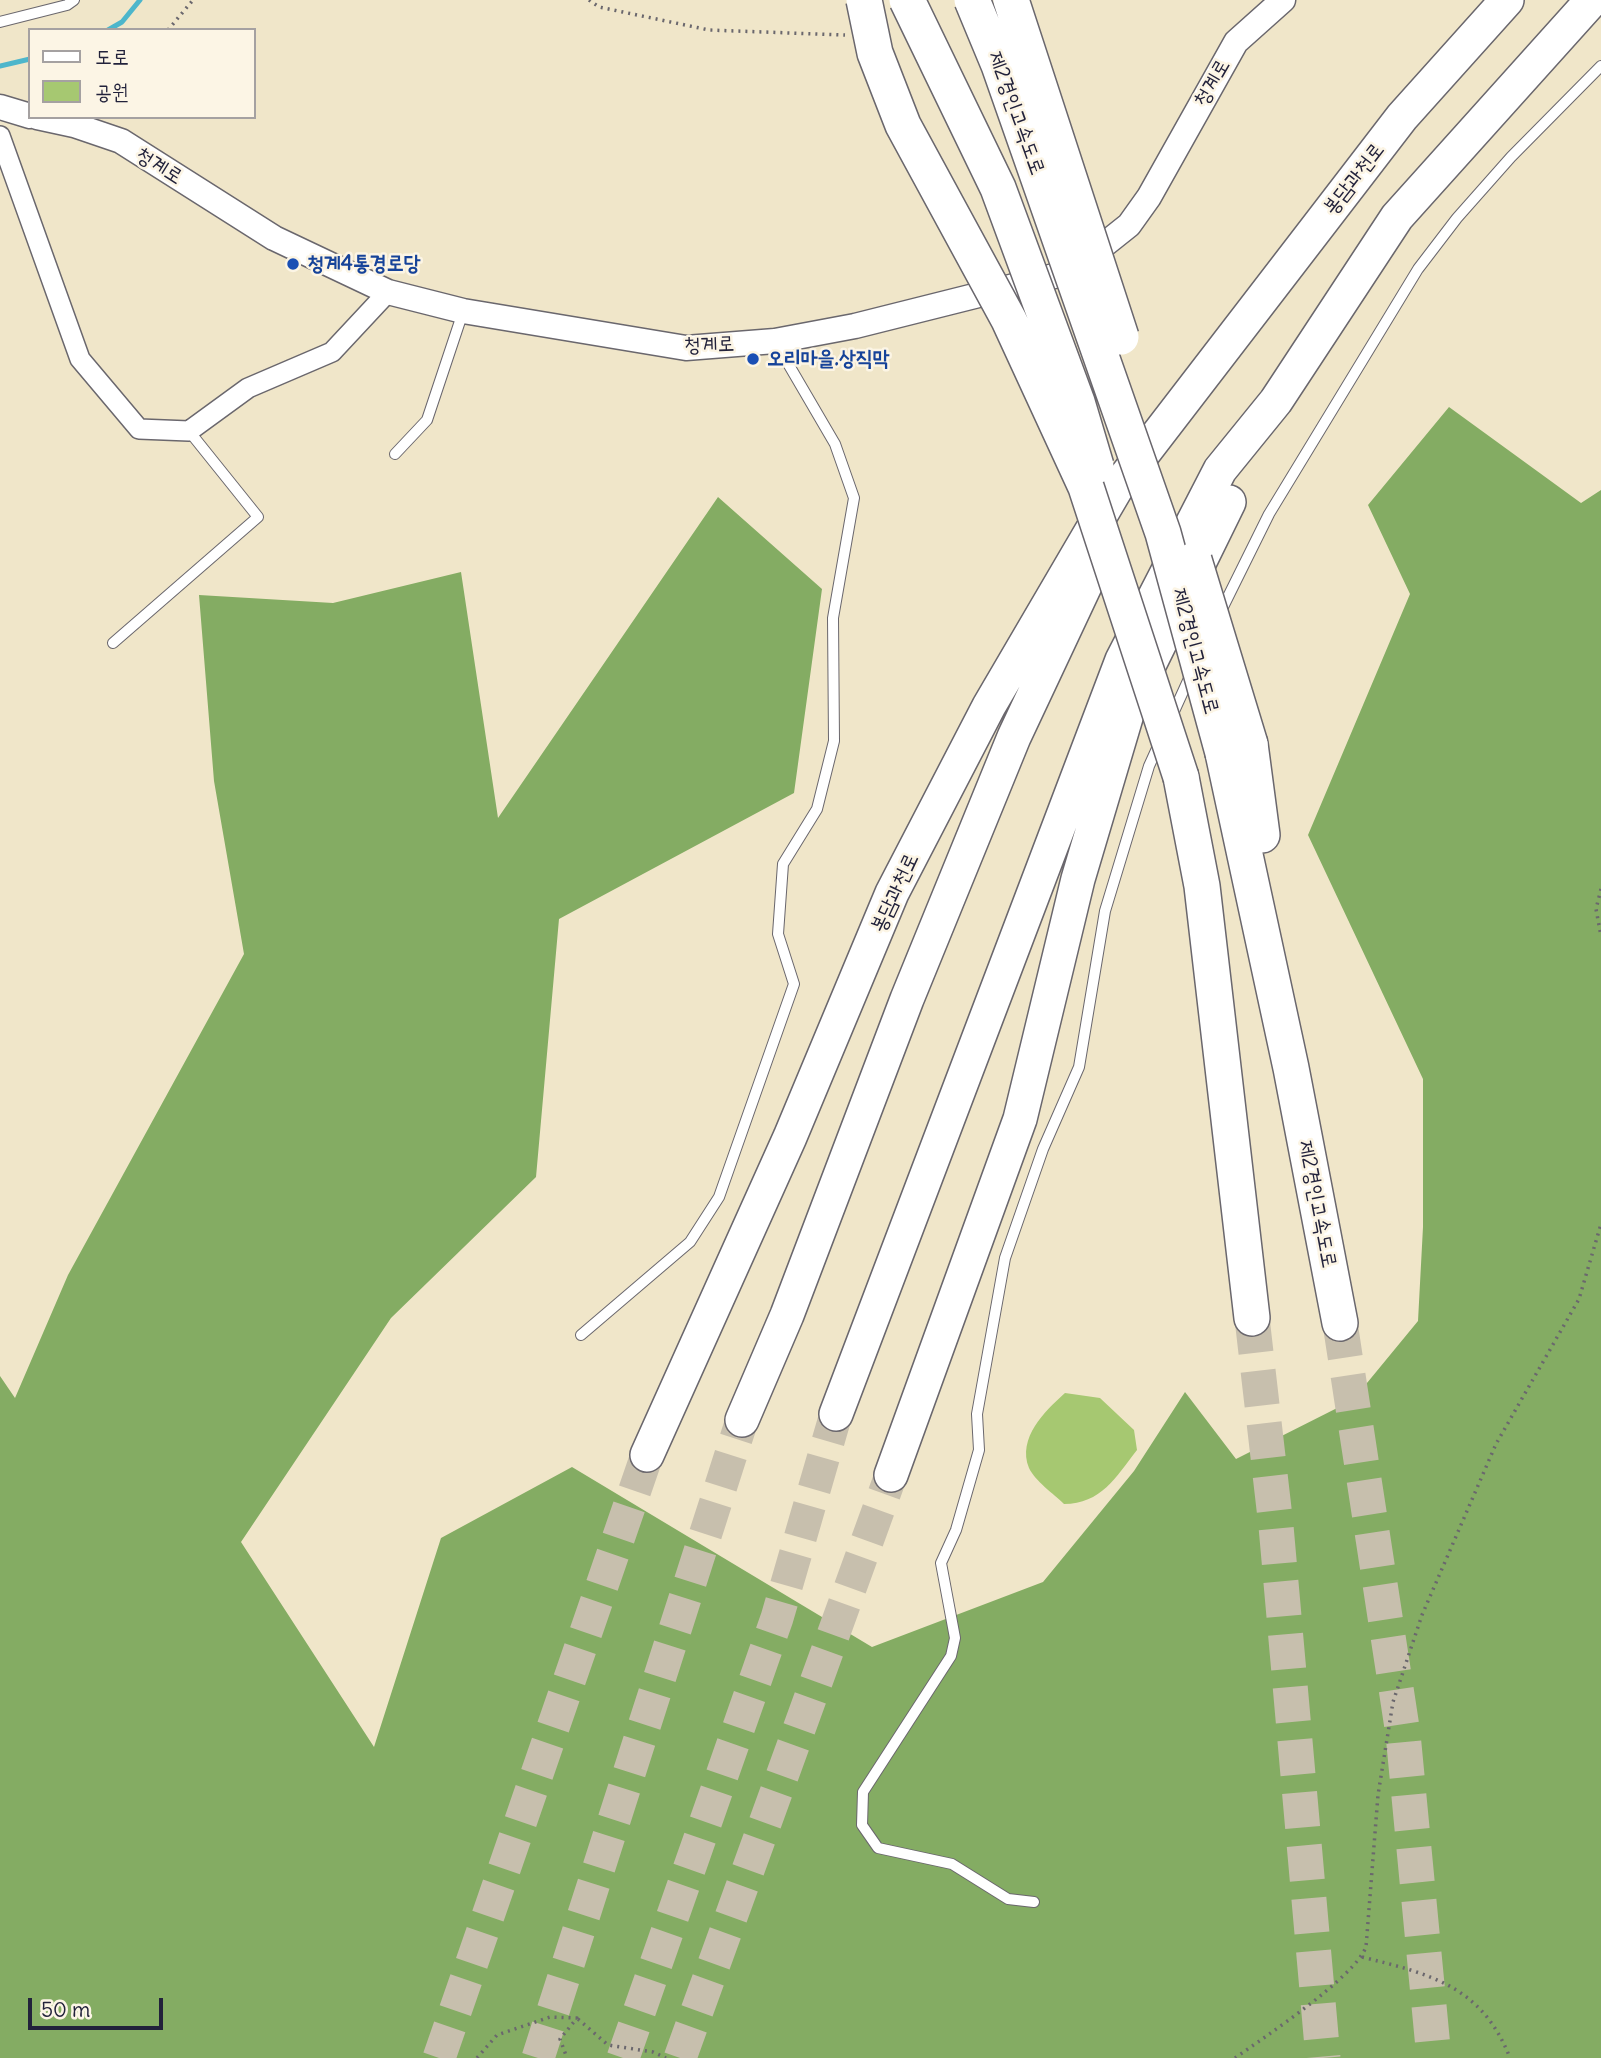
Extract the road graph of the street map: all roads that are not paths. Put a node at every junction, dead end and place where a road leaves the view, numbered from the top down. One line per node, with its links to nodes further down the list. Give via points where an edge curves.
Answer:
1 (74, 0): 10 (lane)
2 (864, 0): 26 (highway, bridge, via 875,53 903,125 1009,320 1086,487)
3 (907, 0): 26 (highway, 제2경인고속도로, bridge, via 998,188 1077,402 1163,686)
4 (972, 0): 25 (highway, 제2경인고속도로, bridge, via 999,65)
5 (1011, 0): 25 (highway, bridge, via 1234,685)
6 (1283, 0): 19 (street, 청계로, via 1236,42 1129,225 1070,272 855,326)
7 (1507, 0): 20 (highway, 봉담과천로, via 1402,117)
8 (1592, 0): 11 (highway)
9 (1601, 13): 11 (highway)
10 (0, 22)
11 (1540, 55): 21 (highway, via 1397,217)
12 (1601, 66): 34 (lane, via 1457,218 1418,269 1355,370 1269,514 1233,585 1149,766 1128,831 1105,911 1079,1067 1043,1149 1005,1258 978,1414 979,1450 960,1519 941,1563 955,1637 951,1656 863,1792 862,1825 878,1848 952,1864 1009,1899)
13 (0, 107): 14 (street)
14 (28, 115)
15 (46, 119): 17 (street, 청계로, via 121,141 274,238)
16 (0, 136): 22 (street, via 80,359 139,429)
17 (387, 292): 18 (street, 청계로); 22 (street, via 332,352 248,388)
18 (463, 312): 19 (street, 청계로, via 686,348); 23 (lane, via 427,420)
19 (775, 341): 29 (lane, via 835,444 854,498 833,618 834,740 817,808 783,864 778,934 794,984 719,1197 690,1242)
20 (1210, 367): 31 (highway, 봉담과천로, via 1097,560 1014,737); 32 (highway, 봉담과천로, via 1116,489 989,706 910,858)
21 (1276, 401): 30 (highway, via 1220,470 1122,660); 33 (highway, via 1130,704 1079,879 1020,1119)
22 (189, 431): 24 (lane, via 258,517)
23 (394, 454)
24 (113, 643)
25 (1236, 748): 28 (highway, 제2경인고속도로)
26 (1181, 777): 27 (highway, 제2경인고속도로, via 1202,886)
27 (1252, 1318)
28 (1340, 1323)
29 (581, 1335)
30 (836, 1414)
31 (742, 1420)
32 (648, 1455)
33 (891, 1475)
34 (1034, 1902)

